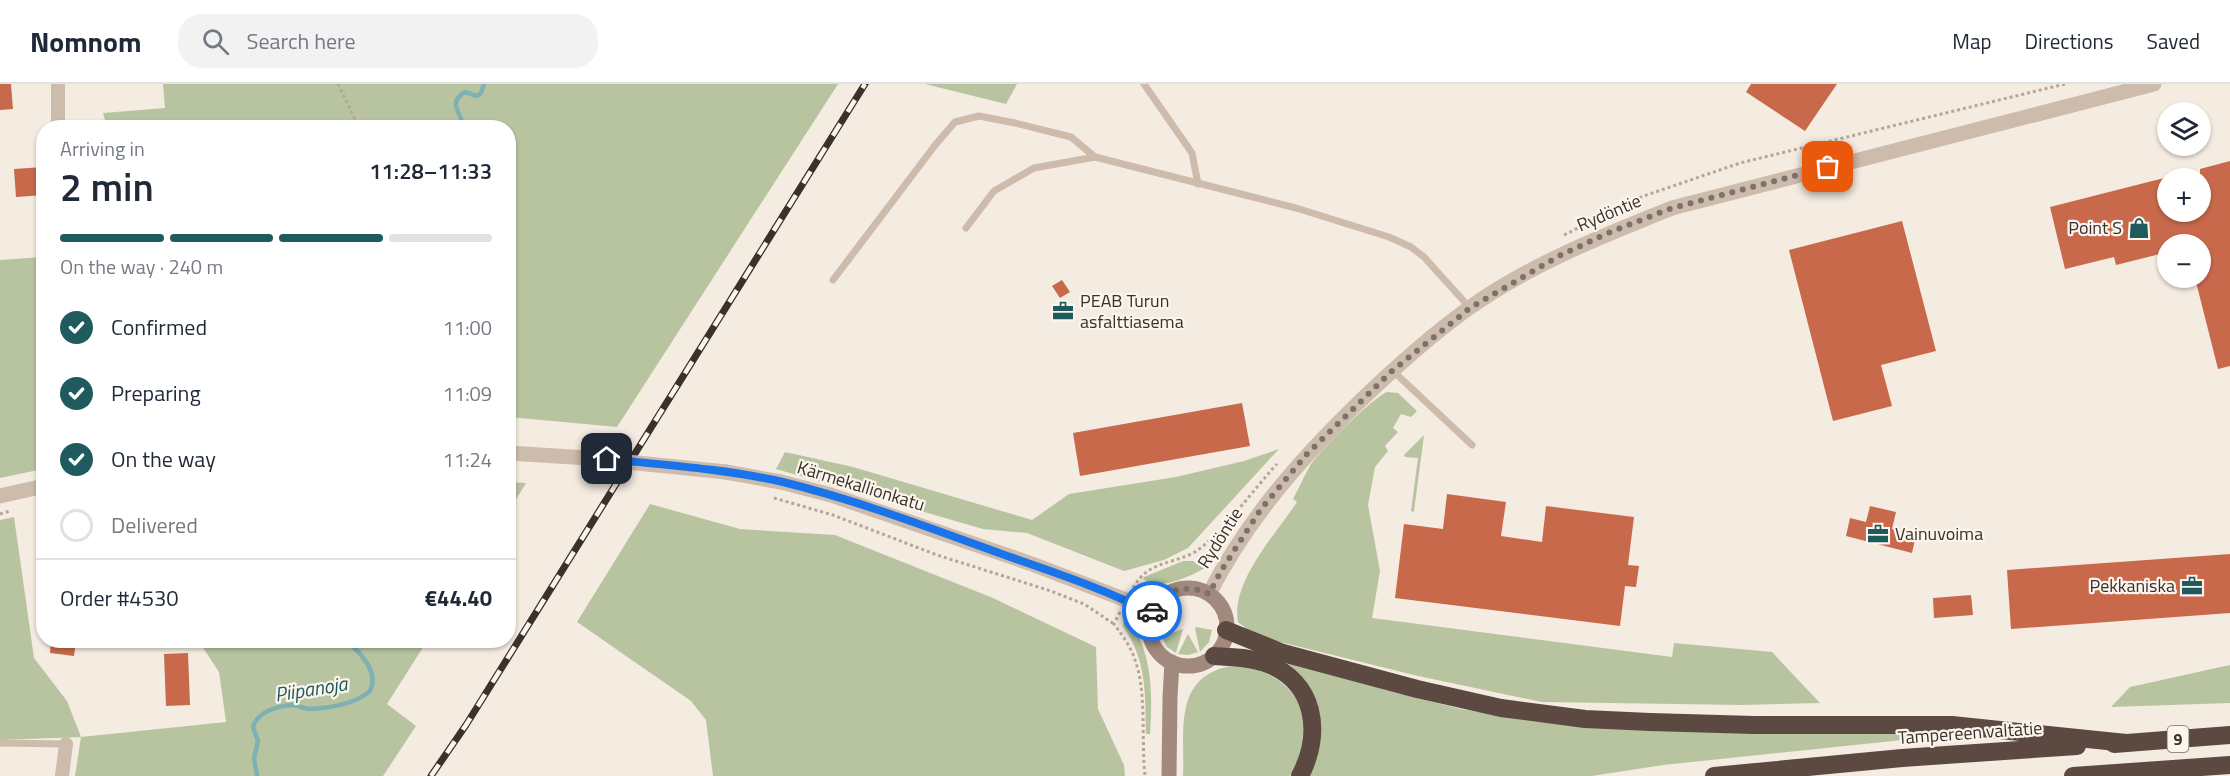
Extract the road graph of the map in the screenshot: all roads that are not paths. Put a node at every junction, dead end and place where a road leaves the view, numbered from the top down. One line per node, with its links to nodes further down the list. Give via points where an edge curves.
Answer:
1 (58, 84): 5 (street)
2 (1144, 84): 7 (lane, via 1192,153)
3 (2154, 84): 4 (street, Rydöntie)
4 (2117, 89): 10 (street, Rydöntie, via 1672,208 1559,256)
5 (58, 120)
6 (1095, 158): 7 (lane); 8 (lane, via 1034,168 994,191); 9 (lane, via 1071,137 979,116 955,122)
7 (1198, 184): 10 (lane, via 1296,208 1411,247)
8 (966, 228)
9 (833, 280)
10 (1470, 308): 11 (street, Rydöntie)
11 (1392, 371): 12 (lane); 16 (street, Rydöntie, via 1285,478 1261,509)
12 (1472, 445)
13 (516, 454): 17 (street, Kärmekallionkatu, bridge, via 726,472 781,482 831,495 1010,557)
14 (36, 488): 15 (street)
15 (0, 496)
16 (1209, 594): 17 (main road, via 1193,588 1173,591); 18 (main road, via 1224,613)
17 (1151, 613): 20 (main road, via 1150,638 1155,648)
18 (1226, 630): 19 (main road); 23 (highway, via 1283,653 1468,702 1585,719 1754,725 1952,725)
19 (1214, 656): 20 (main road, via 1198,664); 28 (highway, via 1250,659 1277,668 1304,695 1313,729 1309,756)
20 (1172, 662): 27 (main road)
21 (2230, 735): 23 (highway, Tampereen valtatie / 9)
22 (0, 743): 24 (lane)
23 (2126, 743): 29 (highway, Tampereen valtatie / 9)
24 (66, 744): 26 (street)
25 (2230, 765): 30 (highway, 9)
26 (62, 776)
27 (1169, 776)
28 (1300, 776)
29 (1714, 776)
30 (2073, 776)

